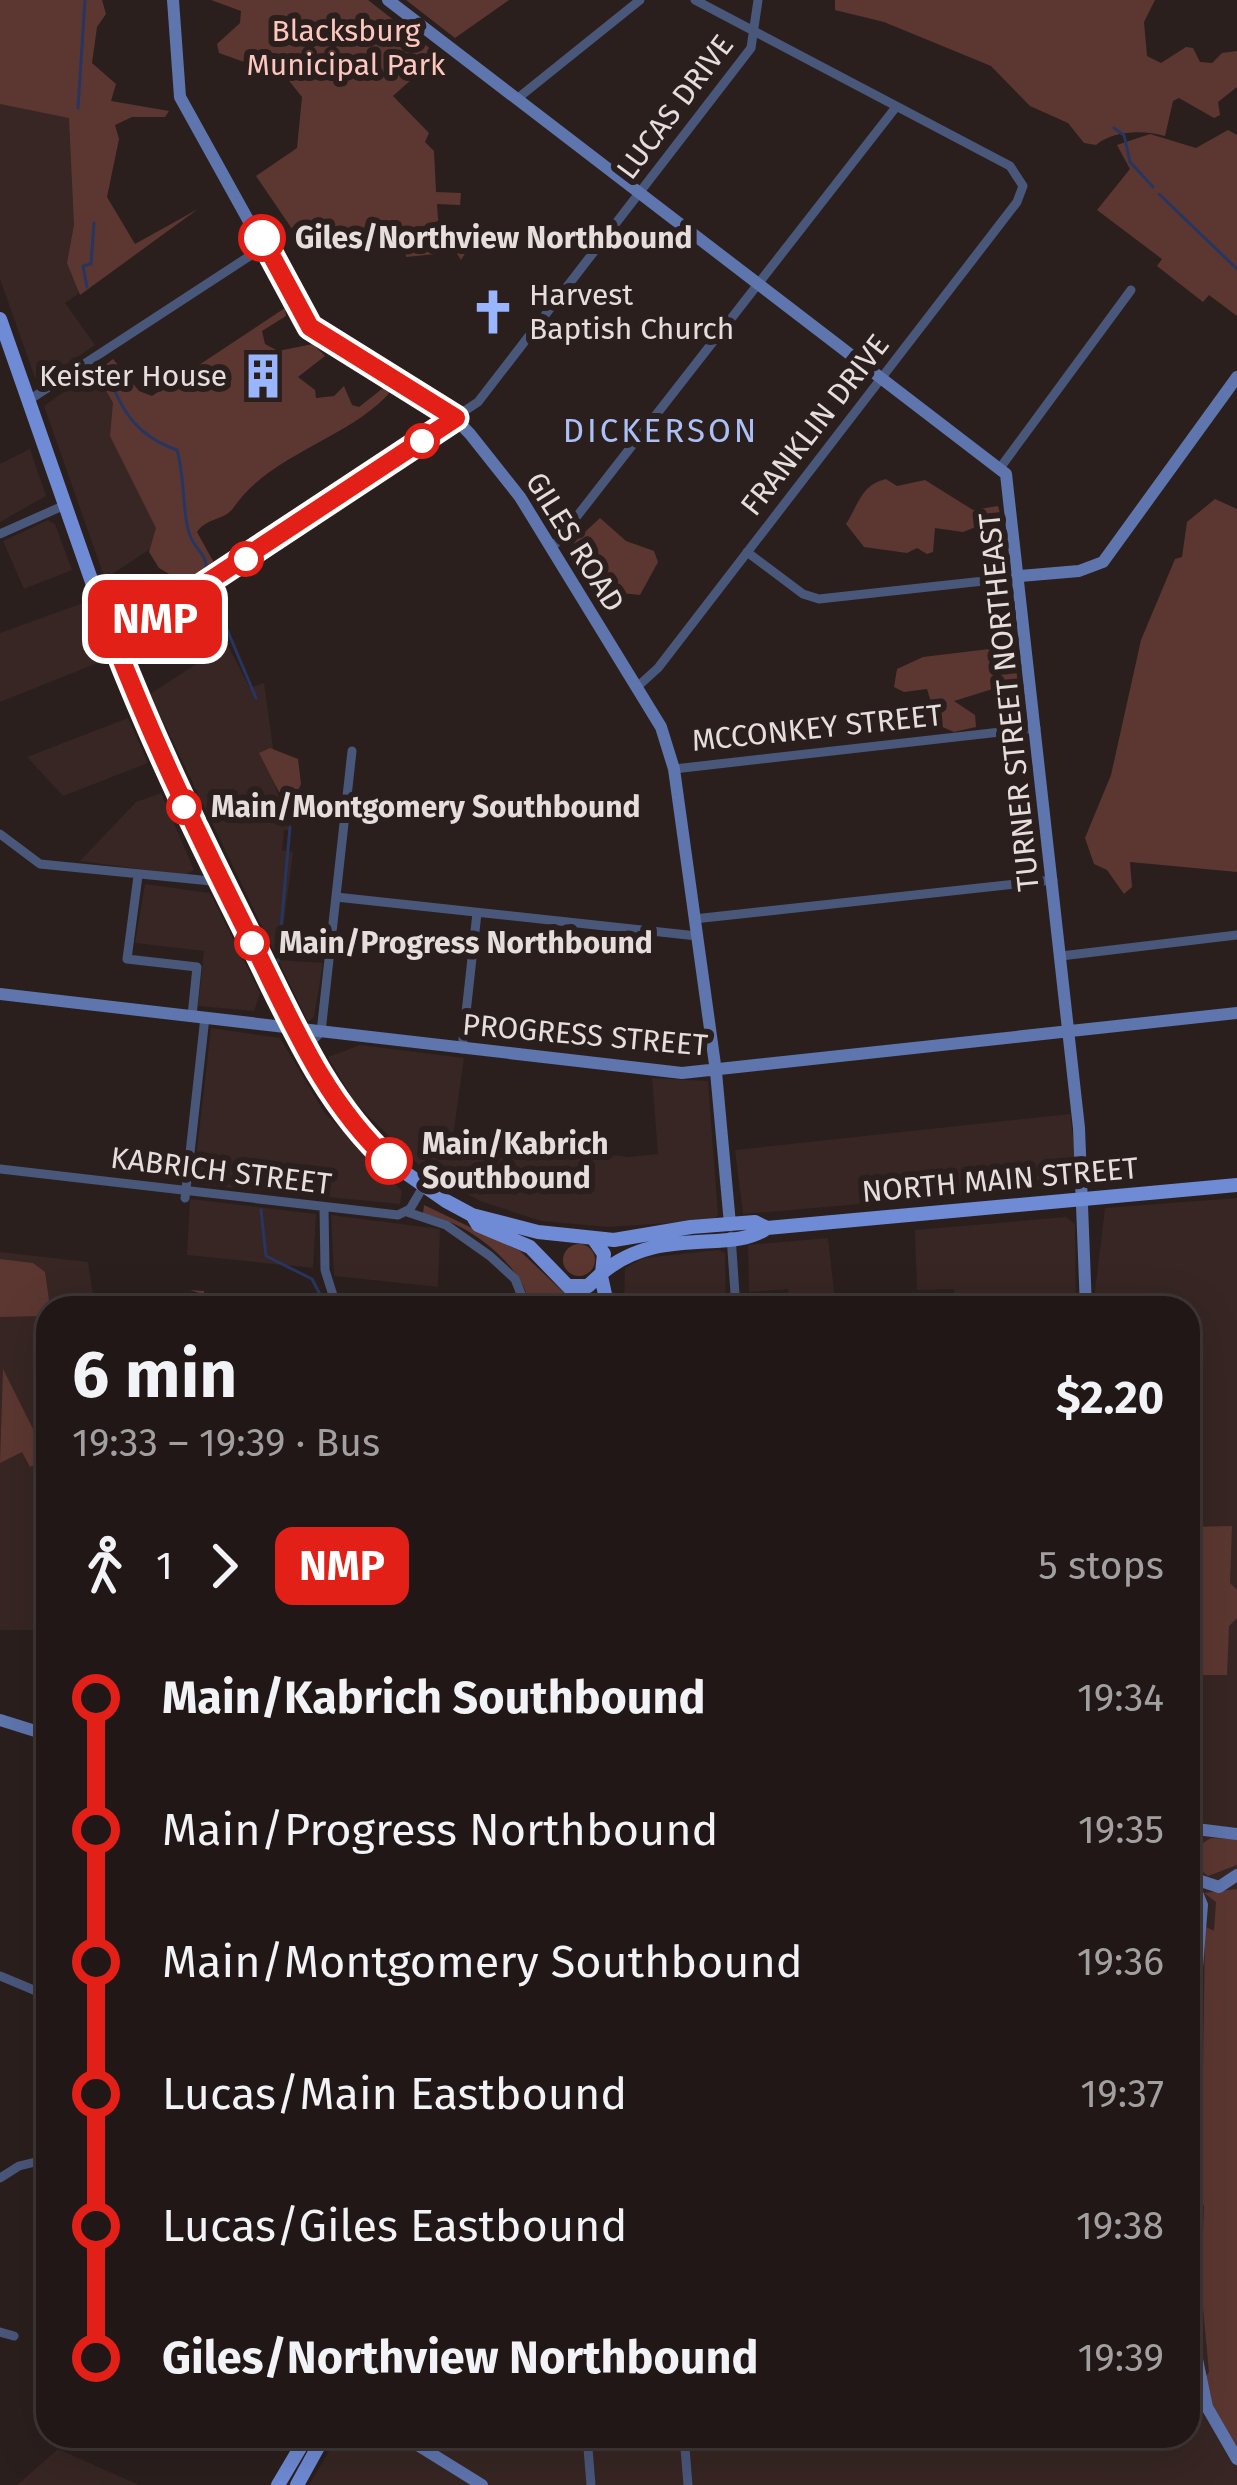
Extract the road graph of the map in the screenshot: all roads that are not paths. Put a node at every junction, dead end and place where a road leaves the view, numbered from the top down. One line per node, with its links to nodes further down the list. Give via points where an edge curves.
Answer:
1 (172, 0): 10 (street, GILES ROAD, via 180,97)
2 (388, 0): 7 (street, TURNER STREET NORTHEAST)
3 (640, 0): 7 (street)
4 (695, 0): 6 (street)
5 (758, 0): 6 (street, LUCAS DRIVE)
6 (755, 33): 8 (street); 9 (street, LUCAS DRIVE)
7 (518, 98): 9 (street, TURNER STREET NORTHEAST)
8 (896, 107): 11 (street); 15 (street, FRANKLIN DRIVE, via 1012,167 1023,186)
9 (640, 193): 11 (street, TURNER STREET NORTHEAST); 17 (street, LUCAS DRIVE, via 478,402)
10 (265, 246): 16 (street); 17 (street, GILES ROAD, via 310,327)
11 (761, 285): 15 (street, TURNER STREET NORTHEAST); 21 (street)
12 (1131, 290): 18 (street)
13 (0, 319): 16 (main road)
14 (1237, 376): 23 (street, via 1103,562)
15 (881, 378): 18 (street, TURNER STREET NORTHEAST); 22 (street, FRANKLIN DRIVE)
16 (28, 400): 19 (main road)
17 (456, 418): 21 (street, GILES ROAD); 24 (street, LUCAS DRIVE)
18 (1000, 468): 23 (street, TURNER STREET NORTHEAST, via 1010,484)
19 (65, 505): 20 (street); 24 (main road)
20 (0, 534)
21 (553, 548): 25 (street, GILES ROAD)
22 (747, 552): 23 (street, via 819,599); 25 (street, FRANKLIN DRIVE)
23 (1020, 577): 26 (street, TURNER STREET NORTHEAST)
24 (115, 643): 32 (main road)
25 (637, 687): 28 (street, GILES ROAD)
26 (1036, 728): 28 (street, MCCONKEY STREET); 31 (street, TURNER STREET NORTHEAST)
27 (352, 752): 33 (street)
28 (674, 769): 35 (street, GILES ROAD)
29 (0, 834): 30 (street, via 40,863)
30 (138, 877): 32 (street); 41 (street, via 127,959 197,967)
31 (1053, 880): 35 (street); 38 (street, TURNER STREET NORTHEAST)
32 (221, 882): 42 (main road)
33 (336, 897): 34 (street); 43 (street)
34 (477, 914): 37 (street); 46 (street)
35 (694, 919): 37 (street, GILES ROAD)
36 (1237, 935): 38 (street)
37 (697, 936): 47 (street, GILES ROAD)
38 (1061, 956): 44 (street, TURNER STREET NORTHEAST)
39 (0, 994): 41 (street, PROGRESS STREET)
40 (1237, 1013): 44 (street, PROGRESS STREET)
41 (198, 1016): 42 (street, PROGRESS STREET); 51 (street)
42 (296, 1028): 43 (street, PROGRESS STREET); 45 (main road)
43 (322, 1032): 45 (street); 46 (street, PROGRESS STREET)
44 (1070, 1033): 47 (street, PROGRESS STREET); 52 (street, TURNER STREET NORTHEAST)
45 (305, 1048): 50 (main road, via 356,1128)
46 (462, 1049): 47 (street, PROGRESS STREET)
47 (716, 1072): 56 (street, GILES ROAD)
48 (0, 1169): 51 (street, KABRICH STREET)
49 (1237, 1185): 52 (main road, NORTH MAIN STREET)
50 (423, 1187): 54 (street); 55 (main road)
51 (185, 1194): 53 (street, KABRICH STREET)
52 (1085, 1199): 56 (main road, NORTH MAIN STREET); 67 (street, TURNER STREET NORTHEAST)
53 (324, 1207): 54 (street, KABRICH STREET); 62 (street)
54 (407, 1212): 63 (street, via 446,1225 504,1267)
55 (472, 1214): 57 (main road); 59 (main road, via 478,1226 524,1243)
56 (731, 1230): 58 (main road, NORTH MAIN STREET); 60 (main road, via 637,1250); 66 (street)
57 (568, 1235): 58 (main road); 59 (main road, via 551,1253)
58 (589, 1236): 60 (main road, via 604,1254)
59 (552, 1271): 61 (main road)
60 (601, 1275): 61 (main road, via 582,1288); 65 (main road)
61 (563, 1284): 64 (main road)
62 (333, 1296)
63 (520, 1296)
64 (576, 1296)
65 (605, 1296)
66 (735, 1296)
67 (1086, 1296)
68 (0, 1720): 69 (street)
69 (36, 1731)
70 (1200, 1831): 71 (street)
71 (1205, 1832): 72 (street); 73 (street)
72 (1237, 1834)
73 (1200, 1836)
74 (1237, 1875): 75 (street, via 1212,1887)
75 (1200, 1880)
76 (1200, 1899): 77 (street)
77 (1200, 1929)
78 (0, 1976): 79 (street)
79 (36, 1991)
80 (36, 2161): 81 (street)
81 (0, 2178)
82 (0, 2332): 83 (street)
83 (14, 2336)
84 (1200, 2374): 90 (street, via 1207,2408)
85 (300, 2448): 92 (main road)
86 (318, 2448): 93 (main road)
87 (422, 2448): 94 (street)
88 (588, 2448): 91 (street)
89 (685, 2448): 95 (street)
90 (1237, 2460)
91 (589, 2483)
92 (278, 2485)
93 (297, 2485)
94 (482, 2485)
95 (688, 2485)

